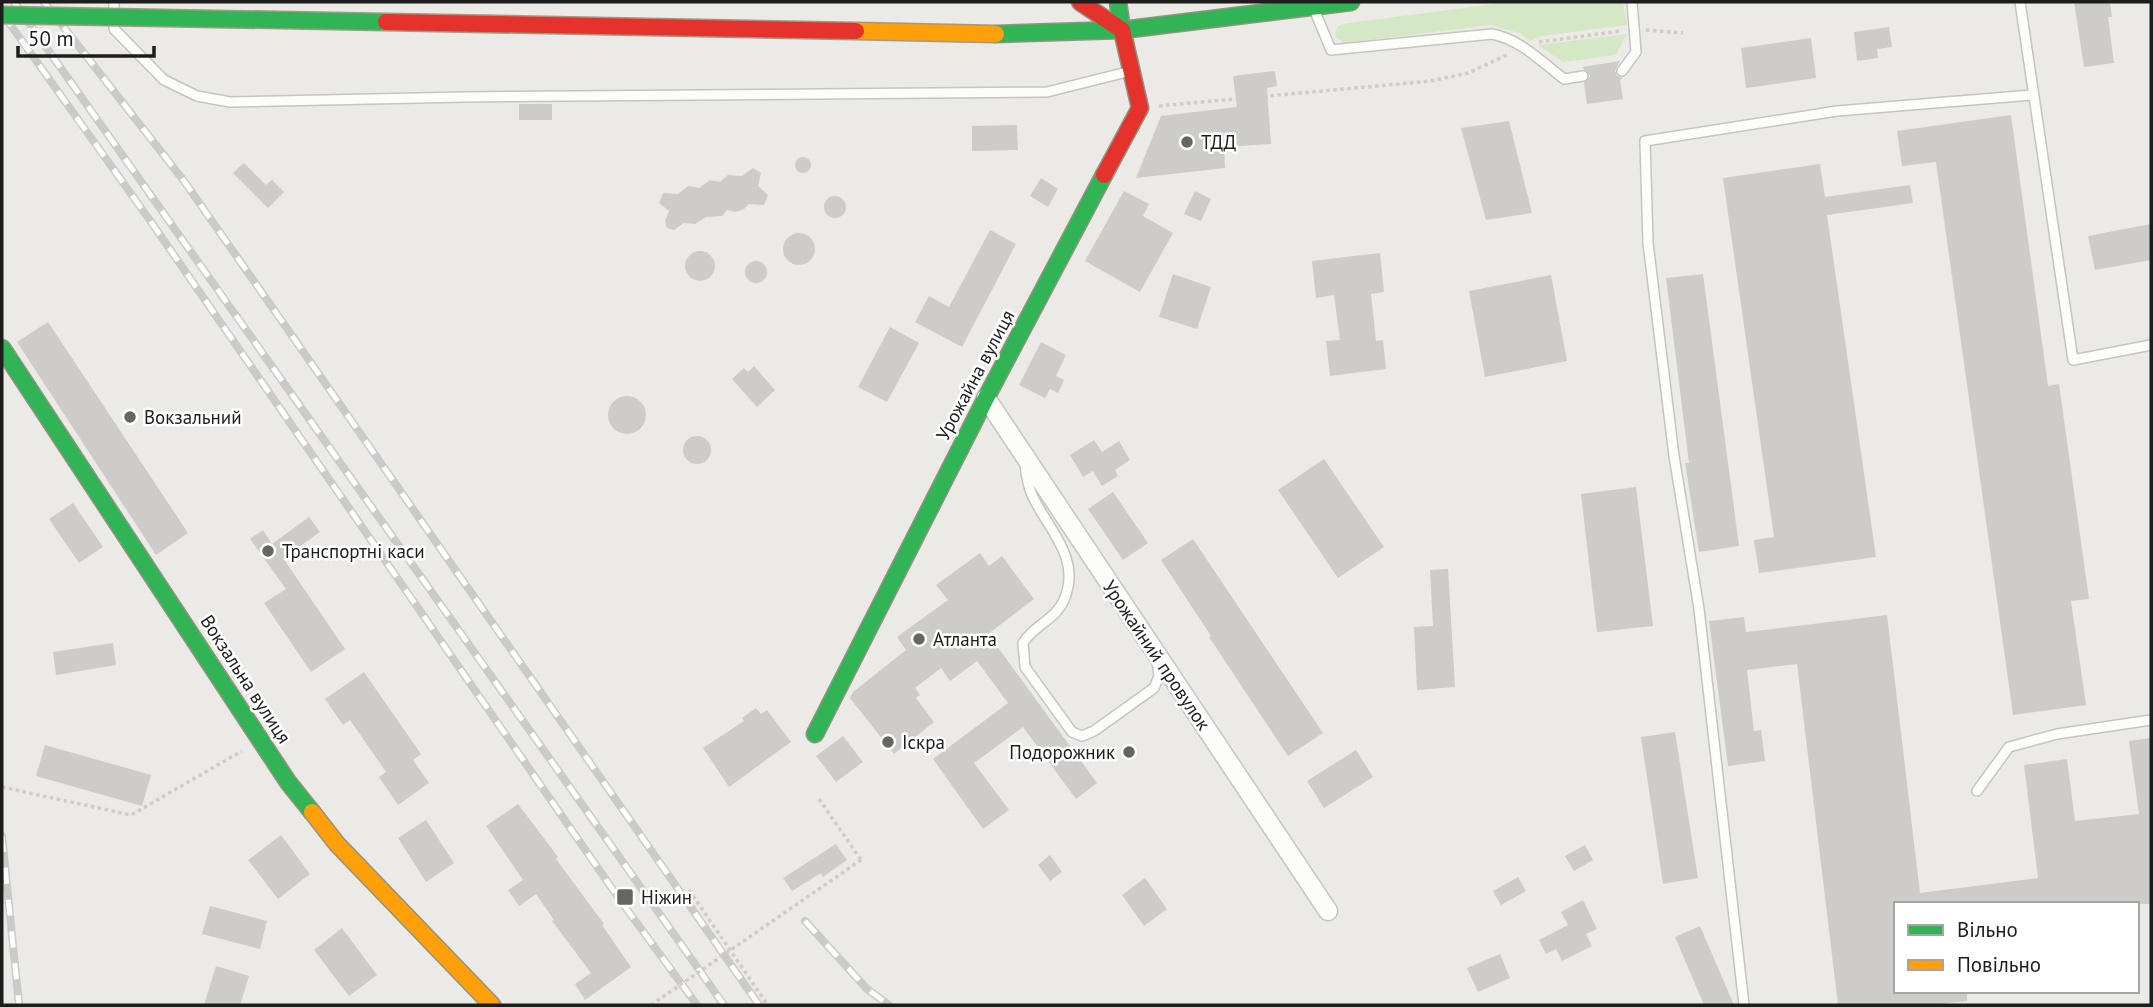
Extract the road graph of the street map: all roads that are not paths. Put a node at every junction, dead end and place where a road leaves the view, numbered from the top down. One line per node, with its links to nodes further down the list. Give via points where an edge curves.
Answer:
1 (114, 2): 10 (lane, via 114,29 164,80 197,96 230,102 1048,92)
2 (1080, 2): 9 (street)
3 (1118, 2): 9 (street)
4 (1351, 2): 7 (street)
5 (1632, 2): 11 (lane, via 1636,52)
6 (2020, 2): 13 (lane)
7 (1313, 7): 9 (street); 12 (lane, via 1331,50 1492,34 1523,47 1564,79)
8 (2, 15): 9 (street, bridge, via 996,34)
9 (1122, 30): 10 (street)
10 (1132, 71): 16 (street, Урожайна вулиця, via 1140,108)
11 (1622, 71)
12 (1583, 76)
13 (2032, 95): 14 (lane, via 2073,360); 24 (lane, via 1837,111 1646,141 1648,243 1674,456 1699,610)
14 (2151, 345)
15 (2, 348): 23 (street, Вокзальна вулиця, via 288,782 337,844)
16 (986, 398): 17 (street, Урожайний провулок); 20 (street, Урожайна вулиця)
17 (1024, 455): 18 (street, Урожайний провулок); 18 (lane, via 1031,492 1064,549 1068,568 1064,601 1023,643 1025,667 1072,732 1087,736 1154,688 1159,676)
18 (1152, 648): 22 (street, Урожайний провулок)
19 (2151, 720): 21 (lane, via 2067,732 2009,747)
20 (815, 734)
21 (1977, 792)
22 (1328, 911)
23 (492, 1005)
24 (1744, 1005)

